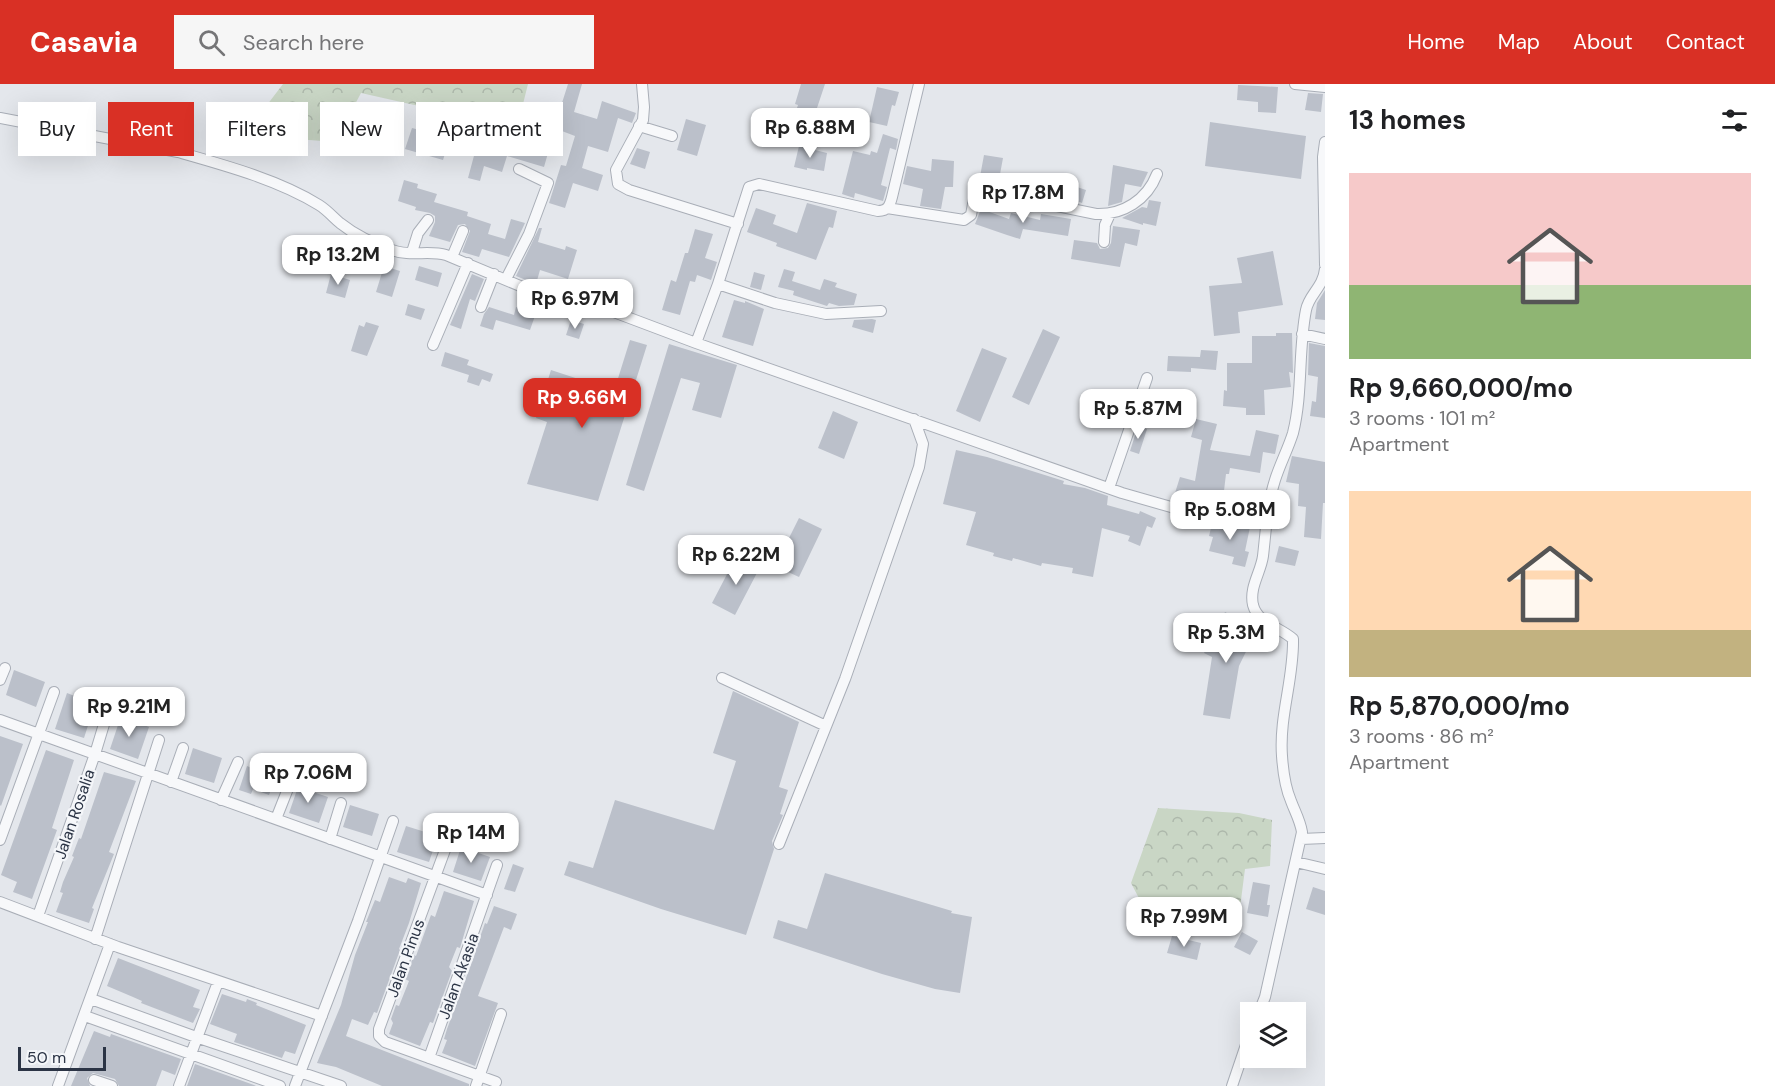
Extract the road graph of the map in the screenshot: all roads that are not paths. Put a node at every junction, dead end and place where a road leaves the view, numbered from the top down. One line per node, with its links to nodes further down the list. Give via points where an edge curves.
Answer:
1 (642, 84): 6 (street, via 644,107)
2 (918, 84): 11 (street)
3 (1295, 84): 4 (street)
4 (1325, 87)
5 (0, 118): 17 (street, via 178,152 217,164 314,202 354,233 373,242)
6 (639, 126): 7 (street); 14 (street, via 616,170 618,184)
7 (672, 136)
8 (1325, 142): 20 (street)
9 (519, 169): 22 (street, via 548,183)
10 (1157, 174): 12 (street, via 1134,203)
11 (887, 208): 12 (street, via 964,220 971,215 979,190); 14 (street, via 878,211 759,184 747,190)
12 (1110, 214): 16 (street)
13 (428, 220): 17 (street, via 418,233)
14 (738, 224): 23 (street)
15 (462, 231): 18 (street)
16 (1104, 242)
17 (412, 252): 18 (street)
18 (453, 257): 19 (street)
19 (468, 264): 21 (street); 29 (street)
20 (1325, 267): 26 (street, via 1322,285 1307,307)
21 (494, 274): 22 (street); 24 (street)
22 (506, 279): 28 (street, via 549,298 603,308)
23 (718, 284): 25 (street, via 775,303 826,314); 28 (street)
24 (481, 307)
25 (881, 311)
26 (1302, 334): 27 (street); 33 (street, via 1293,433 1275,479)
27 (1325, 339)
28 (696, 343): 31 (street)
29 (433, 345)
30 (1147, 378): 32 (street)
31 (914, 419): 32 (street); 40 (street, via 923,455 870,612)
32 (1109, 488): 33 (street, via 1178,509)
33 (1266, 519): 55 (street, via 1262,565 1252,603 1257,615 1293,639 1281,754 1285,783 1300,819)
34 (5, 668): 36 (street)
35 (722, 678): 40 (street)
36 (0, 680)
37 (54, 692): 41 (street)
38 (108, 711): 44 (street, Jalan Rosalia)
39 (0, 720): 41 (street)
40 (826, 726): 57 (street)
41 (38, 734): 44 (street); 56 (street)
42 (159, 740): 46 (street)
43 (183, 748): 47 (street)
44 (95, 754): 46 (street); 66 (street, Jalan Rosalia)
45 (238, 762): 49 (street)
46 (149, 774): 47 (street); 67 (street)
47 (171, 782): 49 (street)
48 (289, 786): 51 (street)
49 (221, 800): 51 (street)
50 (341, 803): 54 (street)
51 (276, 819): 54 (street)
52 (393, 821): 59 (street)
53 (1325, 838): 55 (street)
54 (330, 839): 59 (street)
55 (1301, 839): 60 (street)
56 (0, 840)
57 (779, 844)
58 (445, 850): 63 (street, Jalan Pinus)
59 (381, 857): 63 (street); 74 (street)
60 (1296, 862): 62 (street); 71 (street)
61 (497, 865): 64 (street, Jalan Akasia)
62 (1325, 869)
63 (436, 877): 64 (street); 77 (street, Jalan Pinus, via 380,1029 382,1040)
64 (488, 895): 77 (street, Jalan Akasia)
65 (0, 902): 66 (street)
66 (38, 916): 67 (street)
67 (95, 939): 68 (street)
68 (110, 944): 69 (street); 70 (street)
69 (218, 982): 74 (street); 75 (street)
70 (91, 999): 73 (street); 75 (street)
71 (1263, 1002)
72 (501, 1014): 81 (street)
73 (85, 1016): 76 (street); 83 (street)
74 (322, 1016): 79 (street)
75 (196, 1038): 76 (street); 79 (street)
76 (190, 1054): 85 (street); 86 (street)
77 (429, 1058): 81 (street)
78 (1240, 1062): 89 (street)
79 (300, 1072): 87 (street); 88 (street)
80 (94, 1080): 84 (street)
81 (477, 1081): 82 (street)
82 (495, 1082)
83 (58, 1086)
84 (112, 1086)
85 (179, 1086)
86 (280, 1086)
87 (295, 1086)
88 (341, 1086)
89 (1232, 1086)

